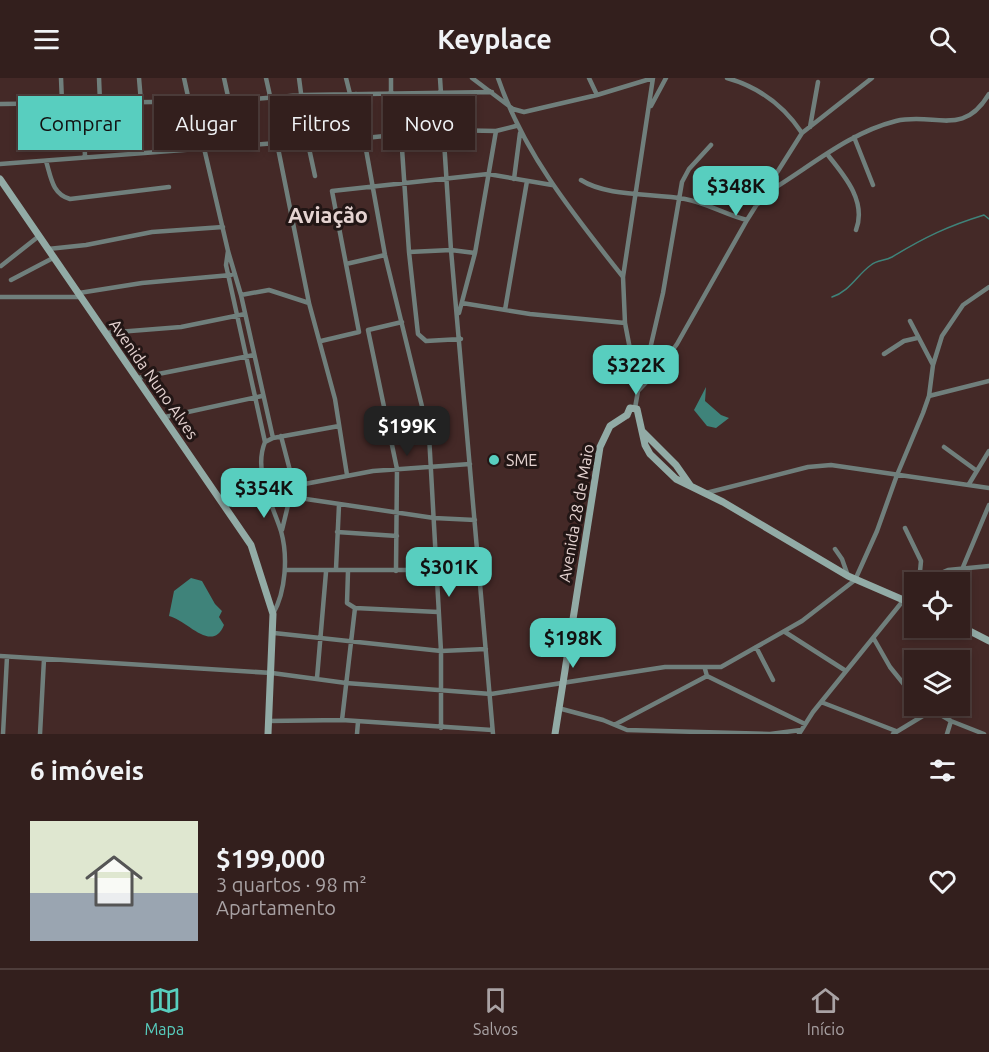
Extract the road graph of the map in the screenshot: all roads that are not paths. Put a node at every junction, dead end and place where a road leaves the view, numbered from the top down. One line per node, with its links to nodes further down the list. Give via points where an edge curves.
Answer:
1 (60, 78): 29 (street)
2 (99, 78): 30 (street)
3 (139, 78): 31 (street)
4 (184, 78): 32 (street)
5 (224, 78): 33 (street)
6 (266, 78): 34 (street)
7 (299, 78): 27 (street)
8 (346, 78): 24 (street)
9 (391, 78): 23 (street)
10 (440, 78): 21 (street)
11 (471, 78): 22 (street)
12 (498, 78): 39 (street)
13 (589, 78): 28 (street)
14 (623, 78): 20 (street)
15 (653, 78): 20 (street); 40 (street)
16 (666, 78): 40 (street)
17 (728, 78): 46 (street, via 754,88 779,105)
18 (872, 78): 42 (street)
19 (818, 82): 42 (street)
20 (626, 86): 28 (street)
21 (441, 92): 22 (street); 23 (street); 35 (street)
22 (492, 92): 39 (street)
23 (392, 93): 25 (street)
24 (350, 94): 25 (street); 27 (street)
25 (356, 94)
26 (989, 94): 47 (street, via 982,106 960,121 913,118)
27 (302, 95): 34 (street)
28 (597, 95): 39 (street, via 535,111 518,111)
29 (62, 96)
30 (100, 96)
31 (140, 96)
32 (188, 96)
33 (228, 96)
34 (270, 96): 36 (street)
35 (441, 96)
36 (258, 97)
37 (18, 103): 38 (street)
38 (0, 104)
39 (507, 105): 41 (street)
40 (648, 111): 74 (street)
41 (516, 126): 44 (street); 45 (street)
42 (810, 127): 46 (street)
43 (475, 131): 44 (street)
44 (496, 131): 61 (street)
45 (520, 133): 65 (street); 69 (street)
46 (802, 133): 73 (street)
47 (854, 137): 57 (street); 70 (street)
48 (711, 145): 76 (street, via 684,176)
49 (85, 150): 58 (street)
50 (174, 150): 58 (street)
51 (204, 150): 79 (street)
52 (278, 150): 99 (street)
53 (309, 150): 62 (street)
54 (367, 150): 72 (street)
55 (403, 150): 68 (street)
56 (445, 150): 63 (street)
57 (827, 154): 73 (street); 80 (street, via 846,178 856,200)
58 (85, 156): 59 (street)
59 (46, 161): 60 (street); 71 (street, via 59,195 70,199)
60 (0, 164)
61 (488, 174): 63 (street); 65 (street); 86 (street)
62 (315, 176)
63 (446, 178): 68 (street); 83 (street)
64 (0, 179): 81 (street, Avenida Nuno Alves)
65 (514, 179): 67 (street)
66 (580, 180): 74 (street)
67 (527, 181): 69 (street); 101 (street)
68 (404, 183): 72 (street); 85 (street)
69 (552, 184): 93 (street)
70 (873, 184)
71 (169, 187)
72 (372, 187): 87 (street); 89 (street, via 331,193)
73 (766, 193): 77 (street)
74 (636, 194): 76 (street); 93 (street)
75 (724, 195): 77 (street)
76 (680, 198): 78 (street); 117 (street, via 650,349 654,358)
77 (758, 204): 78 (street)
78 (747, 220): 117 (street)
79 (223, 227): 82 (street, via 152,232); 84 (street)
80 (856, 230)
81 (39, 236): 82 (street, Avenida Nuno Alves); 90 (street)
82 (47, 249): 88 (street, Avenida Nuno Alves)
83 (451, 250): 85 (street); 86 (street); 103 (street)
84 (228, 251): 91 (street); 92 (street)
85 (409, 252): 112 (street, via 420,338)
86 (475, 253): 100 (street)
87 (385, 255): 89 (street); 106 (street)
88 (53, 258): 94 (street); 96 (street, Avenida Nuno Alves)
89 (345, 264): 109 (street)
90 (1, 266)
91 (235, 274): 92 (street); 97 (street)
92 (228, 276): 96 (street, via 142,283); 104 (street)
93 (622, 278): 107 (street)
94 (11, 280)
95 (989, 287): 118 (street, via 953,316)
96 (80, 295): 98 (street); 110 (street, Avenida Nuno Alves)
97 (241, 295): 99 (street, via 269,290); 102 (street)
98 (0, 297)
99 (309, 303): 113 (street)
100 (462, 303): 101 (street); 103 (street)
101 (505, 310): 107 (street)
102 (245, 314): 104 (street); 115 (street)
103 (458, 315): 112 (street)
104 (237, 316): 110 (street, via 182,327); 116 (street)
105 (910, 321): 111 (street)
106 (402, 322): 108 (street); 137 (street, via 429,435)
107 (624, 323): 121 (street)
108 (368, 330): 109 (street); 138 (street)
109 (359, 332): 113 (street)
110 (105, 333): 119 (street, Avenida Nuno Alves)
111 (917, 338): 114 (street, via 904,340); 118 (street)
112 (461, 339): 136 (street)
113 (321, 341): 129 (street)
114 (884, 354)
115 (254, 355): 116 (street); 122 (street)
116 (246, 357): 119 (street); 124 (street)
117 (664, 363): 121 (street)
118 (933, 365): 123 (street)
119 (138, 378): 127 (street, Avenida Nuno Alves)
120 (989, 381): 123 (street)
121 (638, 391): 125 (street)
122 (262, 396): 124 (street); 132 (street)
123 (929, 396): 141 (street)
124 (255, 397): 127 (street); 133 (street)
125 (635, 408): 126 (street, via 630,408); 128 (street)
126 (627, 415): 128 (street); 196 (street, Avenida 28 de Maio, via 610,426 600,447)
127 (165, 417): 149 (street, Avenida Nuno Alves)
128 (637, 417): 130 (street)
129 (339, 426): 131 (street); 140 (street)
130 (642, 430): 143 (street); 143 (street, via 650,454 676,479)
131 (281, 436): 132 (street); 144 (street)
132 (273, 438): 133 (street)
133 (265, 441): 148 (street, via 261,456)
134 (944, 447): 139 (street)
135 (989, 451): 139 (street)
136 (470, 464): 137 (street); 154 (street)
137 (432, 468): 138 (street); 153 (street)
138 (397, 469): 140 (street); 152 (street)
139 (977, 471): 142 (street)
140 (347, 475): 144 (street)
141 (897, 475): 142 (street); 146 (street, via 831,465 808,467); 171 (street, via 877,531)
142 (969, 484): 145 (street)
143 (690, 485): 146 (street)
144 (294, 486): 147 (street, via 290,486)
145 (989, 488)
146 (705, 493): 171 (street)
147 (290, 497): 148 (street); 150 (street); 157 (street)
148 (269, 498): 149 (street); 157 (street)
149 (226, 504): 175 (street, Avenida Nuno Alves, via 255,554)
150 (339, 505): 152 (street); 156 (street)
151 (989, 505): 161 (street)
152 (398, 513): 153 (street); 158 (street)
153 (434, 518): 154 (street); 167 (street)
154 (474, 520): 165 (street)
155 (905, 528): 169 (street, via 921,561)
156 (337, 532): 158 (street); 162 (street)
157 (281, 533): 163 (street)
158 (397, 536): 164 (street)
159 (835, 549): 171 (street)
160 (989, 566): 161 (street)
161 (963, 567): 170 (street)
162 (336, 569): 166 (street); 168 (street)
163 (285, 570): 168 (street); 175 (street)
164 (396, 570): 166 (street); 167 (street)
165 (479, 570): 167 (street); 184 (street)
166 (348, 571): 173 (street, via 347,603)
167 (437, 571): 174 (street)
168 (326, 572): 179 (street)
169 (920, 572)
170 (949, 572)
171 (852, 578): 172 (street); 177 (street)
172 (903, 599): 180 (street)
173 (355, 608): 174 (street); 181 (street)
174 (438, 612): 185 (street)
175 (273, 614): 178 (street, Avenida Nuno Alves)
176 (970, 631): 182 (street)
177 (784, 632): 183 (street); 190 (street)
178 (274, 633): 179 (street); 191 (street, Avenida Nuno Alves)
179 (321, 637): 181 (street); 193 (street)
180 (874, 639): 190 (street); 197 (street)
181 (352, 641): 185 (street); 195 (street)
182 (989, 641)
183 (756, 647): 189 (street, via 722,667); 194 (street)
184 (486, 649): 185 (street); 199 (street)
185 (441, 651): 198 (street)
186 (0, 656): 187 (street)
187 (7, 657): 188 (street); 215 (street)
188 (44, 659): 191 (street); 216 (street)
189 (705, 669): 192 (street); 196 (street, via 666,667)
190 (846, 671): 200 (street)
191 (272, 673): 193 (street); 205 (street, Avenida Nuno Alves)
192 (707, 676): 208 (street); 209 (street)
193 (317, 678): 195 (street)
194 (773, 680)
195 (346, 683): 198 (street); 204 (street)
196 (562, 683): 199 (street); 201 (street, Avenida 28 de Maio)
197 (904, 684)
198 (442, 692): 199 (street); 210 (street)
199 (491, 694): 212 (street)
200 (821, 702): 209 (street); 214 (street)
201 (558, 708): 208 (street); 219 (street, Avenida 28 de Maio)
202 (923, 716): 214 (street)
203 (941, 716): 206 (street)
204 (342, 720): 205 (street); 207 (street)
205 (268, 721): 217 (street, Avenida Nuno Alves)
206 (951, 721): 221 (street); 222 (street)
207 (358, 722): 211 (street); 218 (street)
208 (616, 724): 220 (street, via 627,730)
209 (805, 724): 213 (street)
210 (441, 728): 211 (street); 212 (street)
211 (435, 731)
212 (493, 732)
213 (800, 732): 220 (street)
214 (894, 733)
215 (3, 734)
216 (40, 734)
217 (268, 734)
218 (357, 734)
219 (555, 734)
220 (723, 734)
221 (947, 734)
222 (984, 734)

